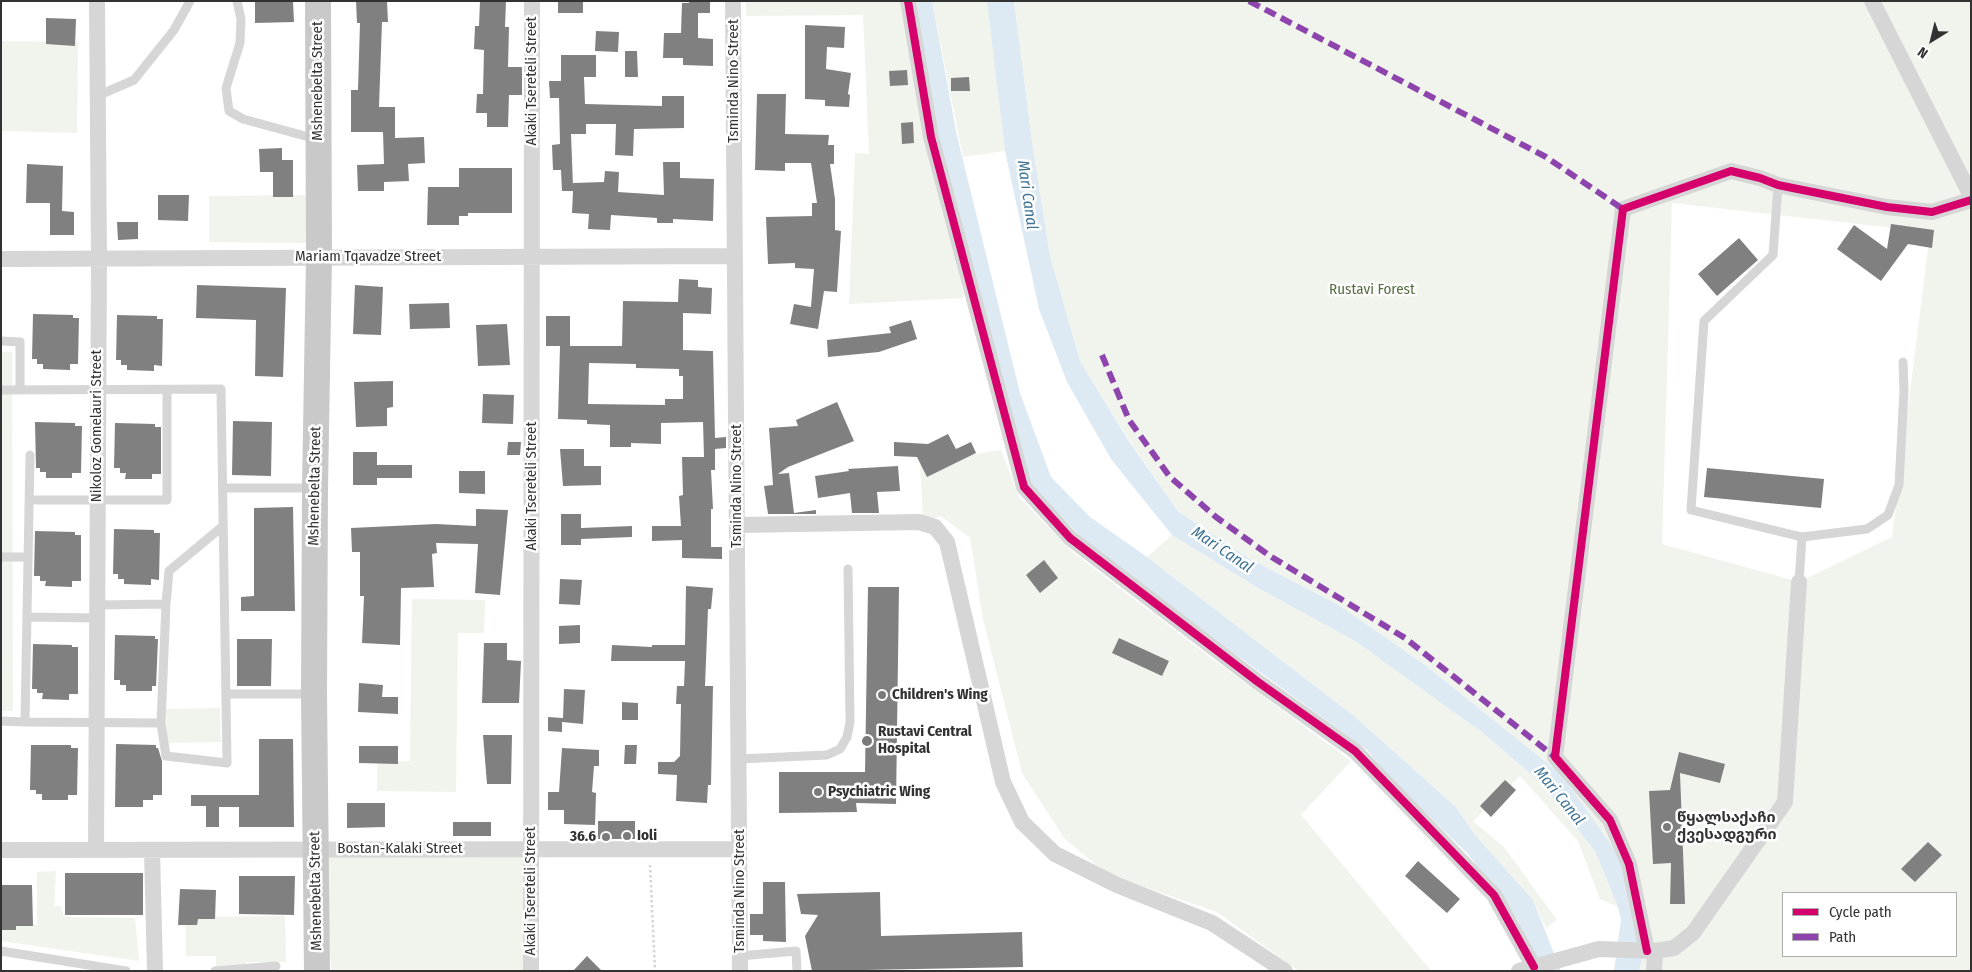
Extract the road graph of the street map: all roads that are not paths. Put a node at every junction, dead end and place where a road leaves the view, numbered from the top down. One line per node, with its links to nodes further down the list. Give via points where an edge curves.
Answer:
1 (97, 1): 9 (street, Nikoloz Gomelauri Street)
2 (190, 1): 9 (lane, via 174,30 134,80)
3 (237, 1): 10 (lane, via 241,19 240,43 226,88 229,111 243,120)
4 (318, 1): 10 (main road, Mshenebelta Street)
5 (532, 1): 13 (street, Akaki Tsereteli Street)
6 (733, 1): 14 (street, Tsminda Nino Street)
7 (908, 1): 56 (street, via 931,137 1024,487 1070,538 1258,682 1355,751 1494,895)
8 (1872, 1): 12 (street)
9 (97, 96): 16 (street, Nikoloz Gomelauri Street)
10 (318, 139): 15 (main road, Mshenebelta Street)
11 (1778, 185): 12 (street, via 1887,207 1932,212); 31 (lane, via 1773,255 1704,321 1692,510); 53 (street, via 1731,171 1623,209 1555,757 1610,820 1629,864)
12 (1971, 198)
13 (532, 256): 14 (street, Mariam Tqavadze Street); 15 (street, Mariam Tqavadze Street); 46 (street, Akaki Tsereteli Street)
14 (735, 256): 29 (street, Tsminda Nino Street)
15 (319, 257): 16 (street, Mariam Tqavadze Street); 26 (main road, Mshenebelta Street)
16 (99, 258): 17 (street, Mariam Tqavadze Street); 23 (street, Nikoloz Gomelauri Street)
17 (1, 259)
18 (1, 341): 21 (lane, via 20,342)
19 (1903, 362): 31 (lane, via 1899,486 1888,515 1867,529)
20 (1, 390): 21 (lane)
21 (20, 390): 23 (lane)
22 (167, 390): 23 (lane); 25 (lane, via 221,389); 28 (lane, via 167,500)
23 (97, 391): 28 (street, Nikoloz Gomelauri Street)
24 (30, 455): 27 (lane)
25 (224, 488): 26 (lane); 30 (lane)
26 (314, 488): 40 (main road, Mshenebelta Street)
27 (30, 500): 28 (lane); 33 (lane)
28 (97, 500): 37 (street, Nikoloz Gomelauri Street)
29 (737, 525): 45 (street, Tsminda Nino Street); 63 (street, via 919,522 935,527 947,542 1003,782 1022,822 1055,854 1117,885 1212,922)
30 (223, 526): 36 (lane, via 169,571); 39 (lane)
31 (1802, 537): 35 (lane)
32 (1, 557): 33 (lane)
33 (28, 557): 38 (lane)
34 (848, 570): 45 (lane, via 850,722 847,738 840,748 827,755)
35 (1799, 582): 53 (street, via 1784,802 1693,933 1674,948)
36 (166, 604): 37 (lane); 43 (lane)
37 (97, 611): 38 (lane); 44 (street, Nikoloz Gomelauri Street)
38 (27, 618): 42 (lane)
39 (226, 694): 40 (lane); 43 (lane, via 227,763 166,756)
40 (314, 694): 51 (main road, Mshenebelta Street)
41 (1, 721): 42 (lane)
42 (25, 722): 44 (lane)
43 (161, 723): 44 (lane)
44 (96, 724): 49 (street, Nikoloz Gomelauri Street)
45 (739, 759): 47 (street, Tsminda Nino Street)
46 (531, 849): 47 (street, Bostan-Kalaki Street); 51 (street, Bostan-Kalaki Street); 61 (street, Akaki Tsereteli Street)
47 (739, 849): 54 (street, Tsminda Nino Street)
48 (1, 850): 49 (street, Bostan-Kalaki Street)
49 (96, 850): 50 (street, Bostan-Kalaki Street)
50 (152, 850): 51 (street, Bostan-Kalaki Street); 58 (street)
51 (315, 850): 60 (main road, Mshenebelta Street)
52 (1, 951): 57 (lane)
53 (1649, 951): 56 (street, via 1599,949); 64 (street)
54 (740, 964): 62 (lane, via 796,951)
55 (276, 966): 59 (lane)
56 (1527, 969)
57 (126, 971)
58 (155, 971)
59 (215, 971)
60 (317, 971)
61 (531, 971)
62 (797, 971)
63 (1285, 971)
64 (1654, 971)

